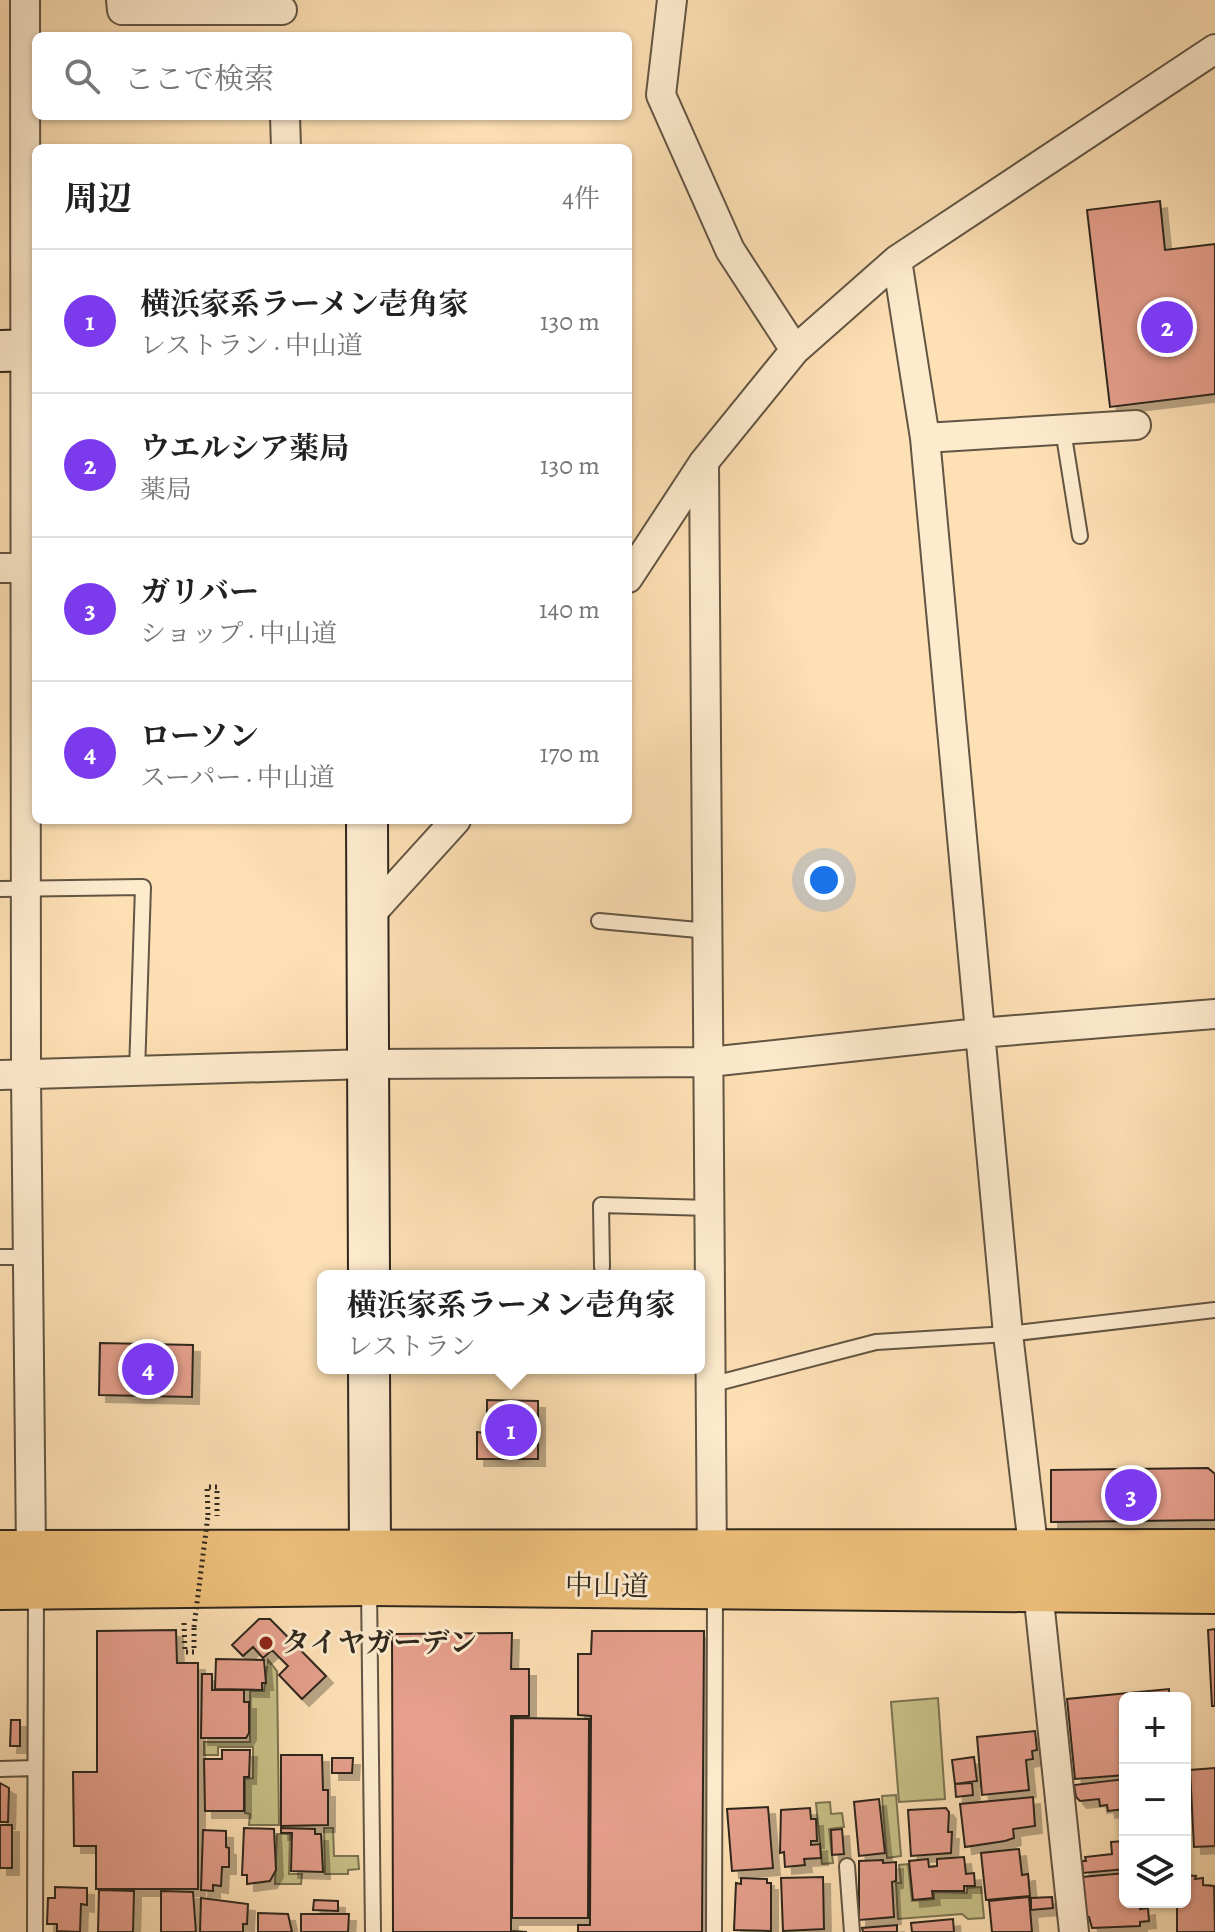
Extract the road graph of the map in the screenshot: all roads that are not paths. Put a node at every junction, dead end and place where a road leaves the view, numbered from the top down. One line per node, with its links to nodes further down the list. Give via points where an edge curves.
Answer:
1 (25, 0): 6 (street)
2 (121, 0): 4 (street, via 122,10)
3 (672, 0): 11 (street, via 661,95 730,250)
4 (282, 15)
5 (1215, 49): 9 (street)
6 (31, 80): 10 (street)
7 (285, 120): 8 (street)
8 (286, 144)
9 (897, 260): 11 (street); 14 (street)
10 (21, 350): 17 (street)
11 (795, 350): 15 (street)
12 (1136, 425): 13 (street)
13 (1063, 430): 14 (street); 16 (lane)
14 (925, 438): 26 (street)
15 (704, 462): 18 (street); 24 (street)
16 (1080, 536)
17 (21, 568): 21 (street)
18 (632, 571)
19 (367, 824): 22 (street)
20 (452, 824): 22 (street)
21 (13, 889): 29 (lane, via 143,887); 30 (street)
22 (367, 918): 28 (street)
23 (599, 921): 24 (lane)
24 (709, 931): 27 (street)
25 (1215, 1014): 26 (street)
26 (979, 1033): 27 (street); 37 (street)
27 (709, 1062): 28 (street); 31 (street)
28 (368, 1064): 29 (street); 35 (street)
29 (137, 1072): 30 (street)
30 (13, 1075): 33 (street)
31 (710, 1208): 34 (lane, via 601,1205); 39 (street)
32 (0, 1257): 33 (lane)
33 (28, 1257): 43 (street)
34 (602, 1267)
35 (369, 1270)
36 (1215, 1310): 37 (lane)
37 (1008, 1334): 39 (lane, via 876,1342); 44 (street)
38 (369, 1374): 41 (street)
39 (710, 1385): 42 (street)
40 (1215, 1552): 44 (highway, 中山道)
41 (370, 1567): 42 (highway, 中山道); 43 (highway, 中山道); 50 (lane)
42 (712, 1569): 44 (highway, 中山道); 51 (lane)
43 (17, 1570): 46 (lane)
44 (1036, 1572): 45 (highway, 中山道); 53 (street)
45 (1215, 1591)
46 (35, 1768): 47 (lane); 49 (lane)
47 (0, 1769)
48 (847, 1866): 52 (lane)
49 (35, 1932)
50 (373, 1932)
51 (714, 1932)
52 (852, 1932)
53 (1074, 1932)

